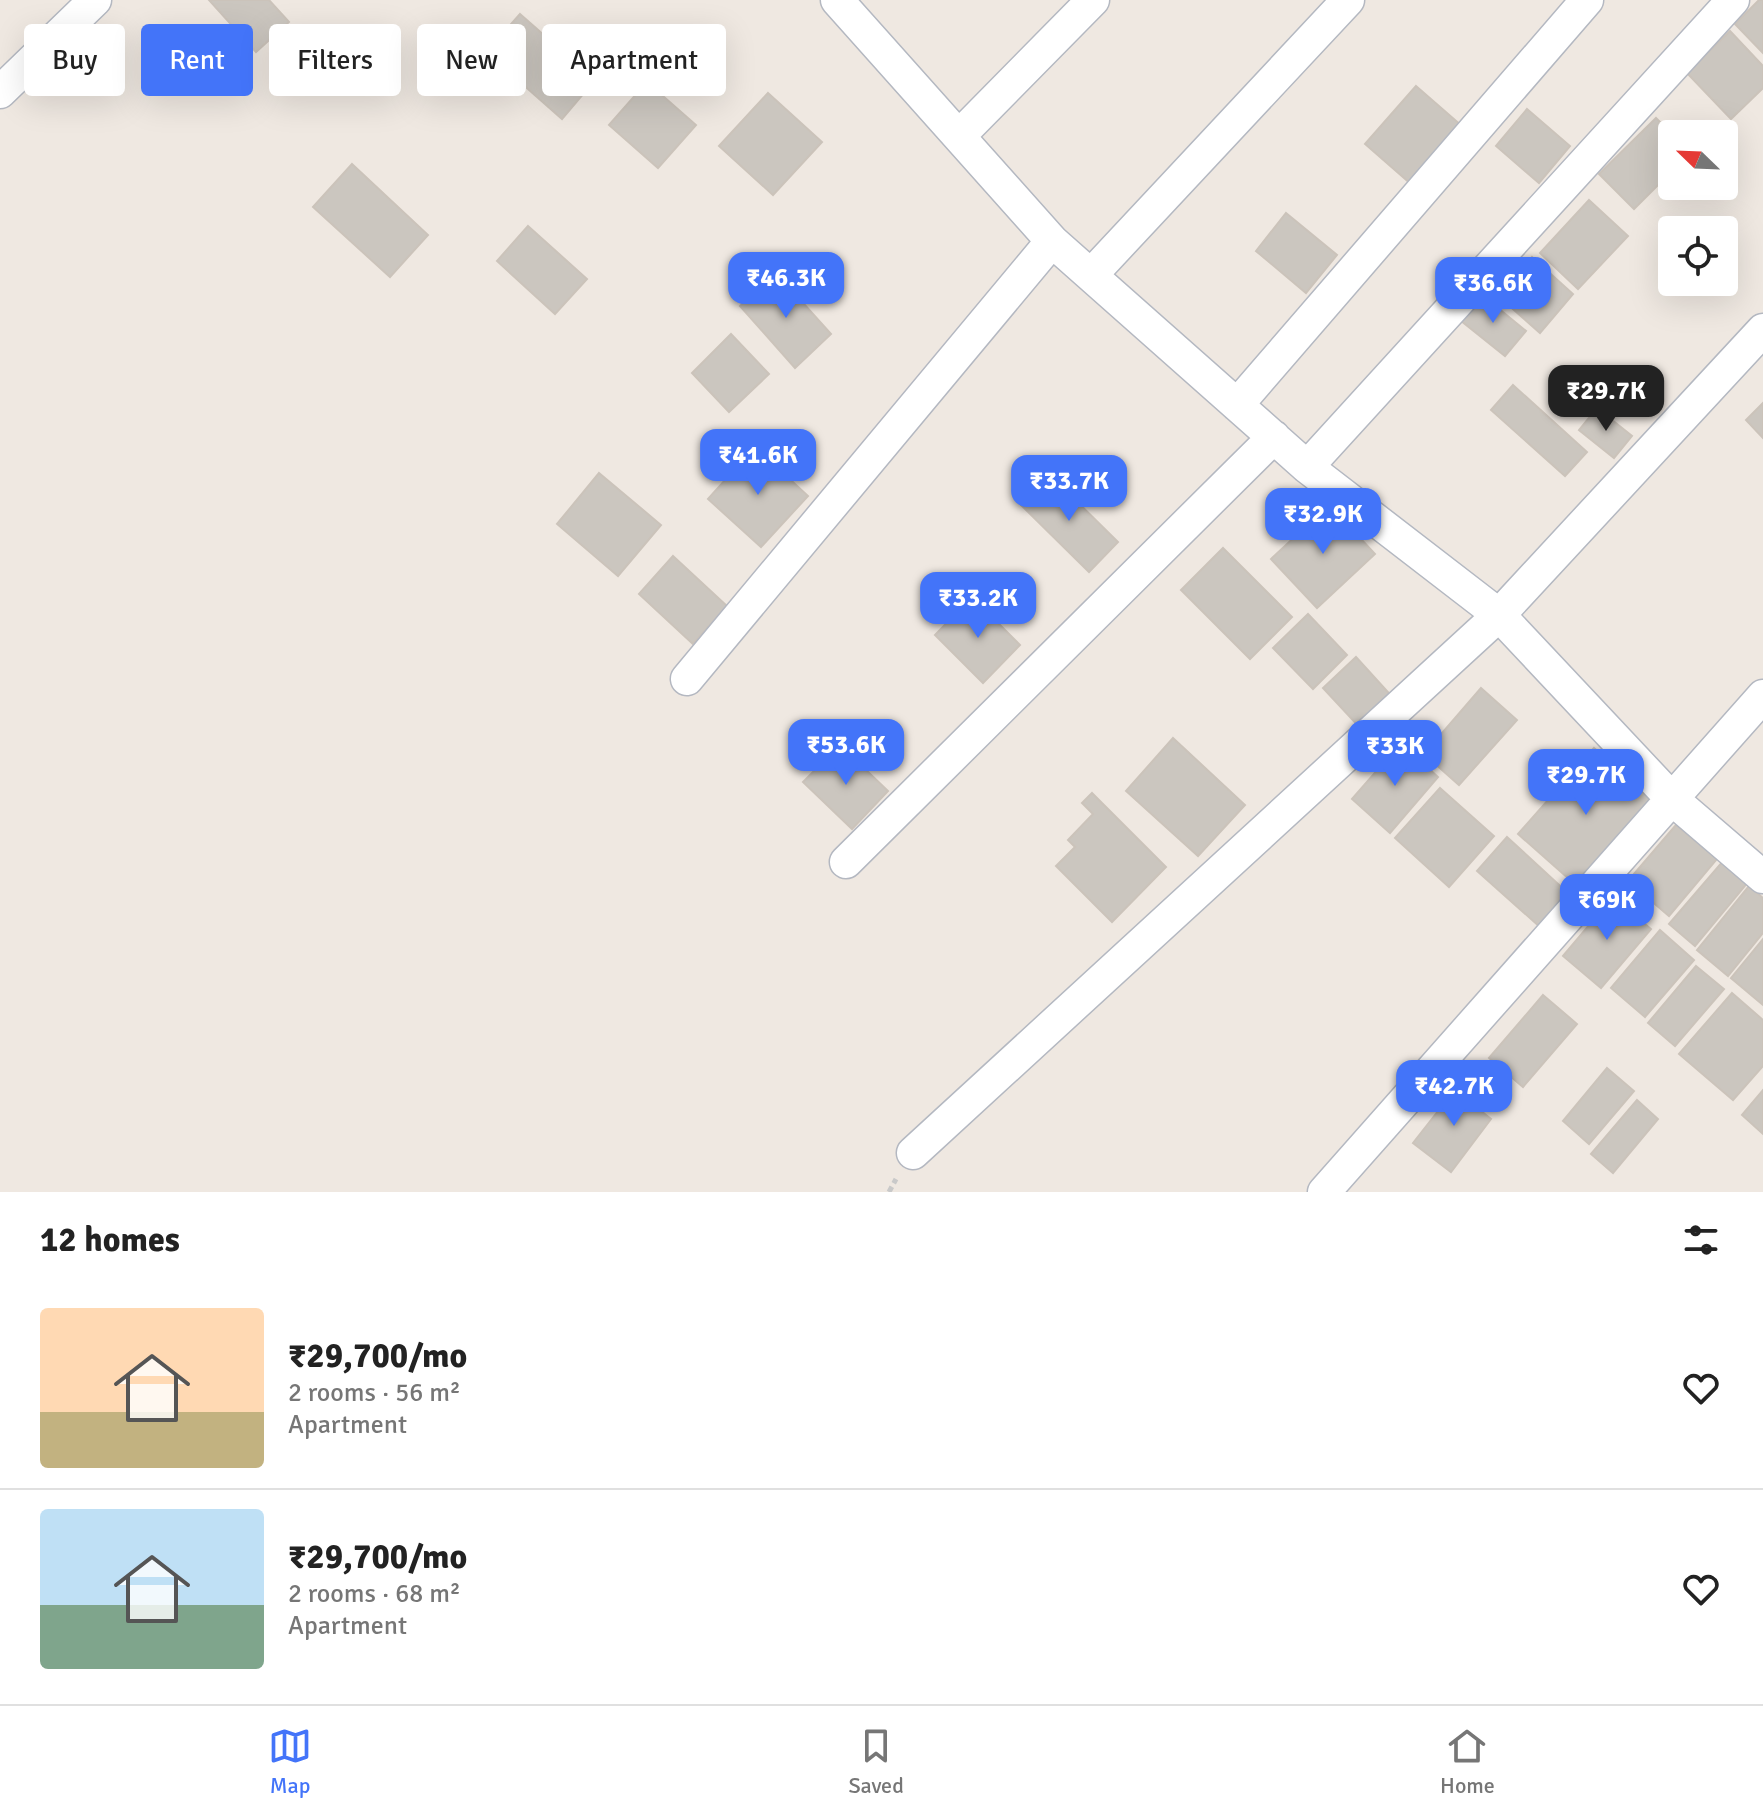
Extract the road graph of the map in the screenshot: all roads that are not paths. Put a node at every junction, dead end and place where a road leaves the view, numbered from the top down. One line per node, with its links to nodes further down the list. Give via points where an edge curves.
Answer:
1 (95, 0): 7 (street)
2 (837, 0): 8 (street)
3 (1093, 0): 8 (street)
4 (1348, 0): 10 (street)
5 (1587, 0): 12 (street)
6 (1733, 0): 14 (street)
7 (0, 92)
8 (959, 136): 9 (street)
9 (1052, 241): 10 (street); 16 (street)
10 (1091, 275): 12 (street)
11 (1763, 330): 15 (street)
12 (1237, 405): 13 (street)
13 (1274, 437): 14 (street); 19 (street)
14 (1307, 467): 15 (street)
15 (1499, 615): 18 (street); 21 (street)
16 (687, 679)
17 (1763, 696): 18 (street)
18 (1672, 799): 20 (street); 22 (street)
19 (846, 862)
20 (1763, 877)
21 (913, 1153)
22 (1324, 1192)

